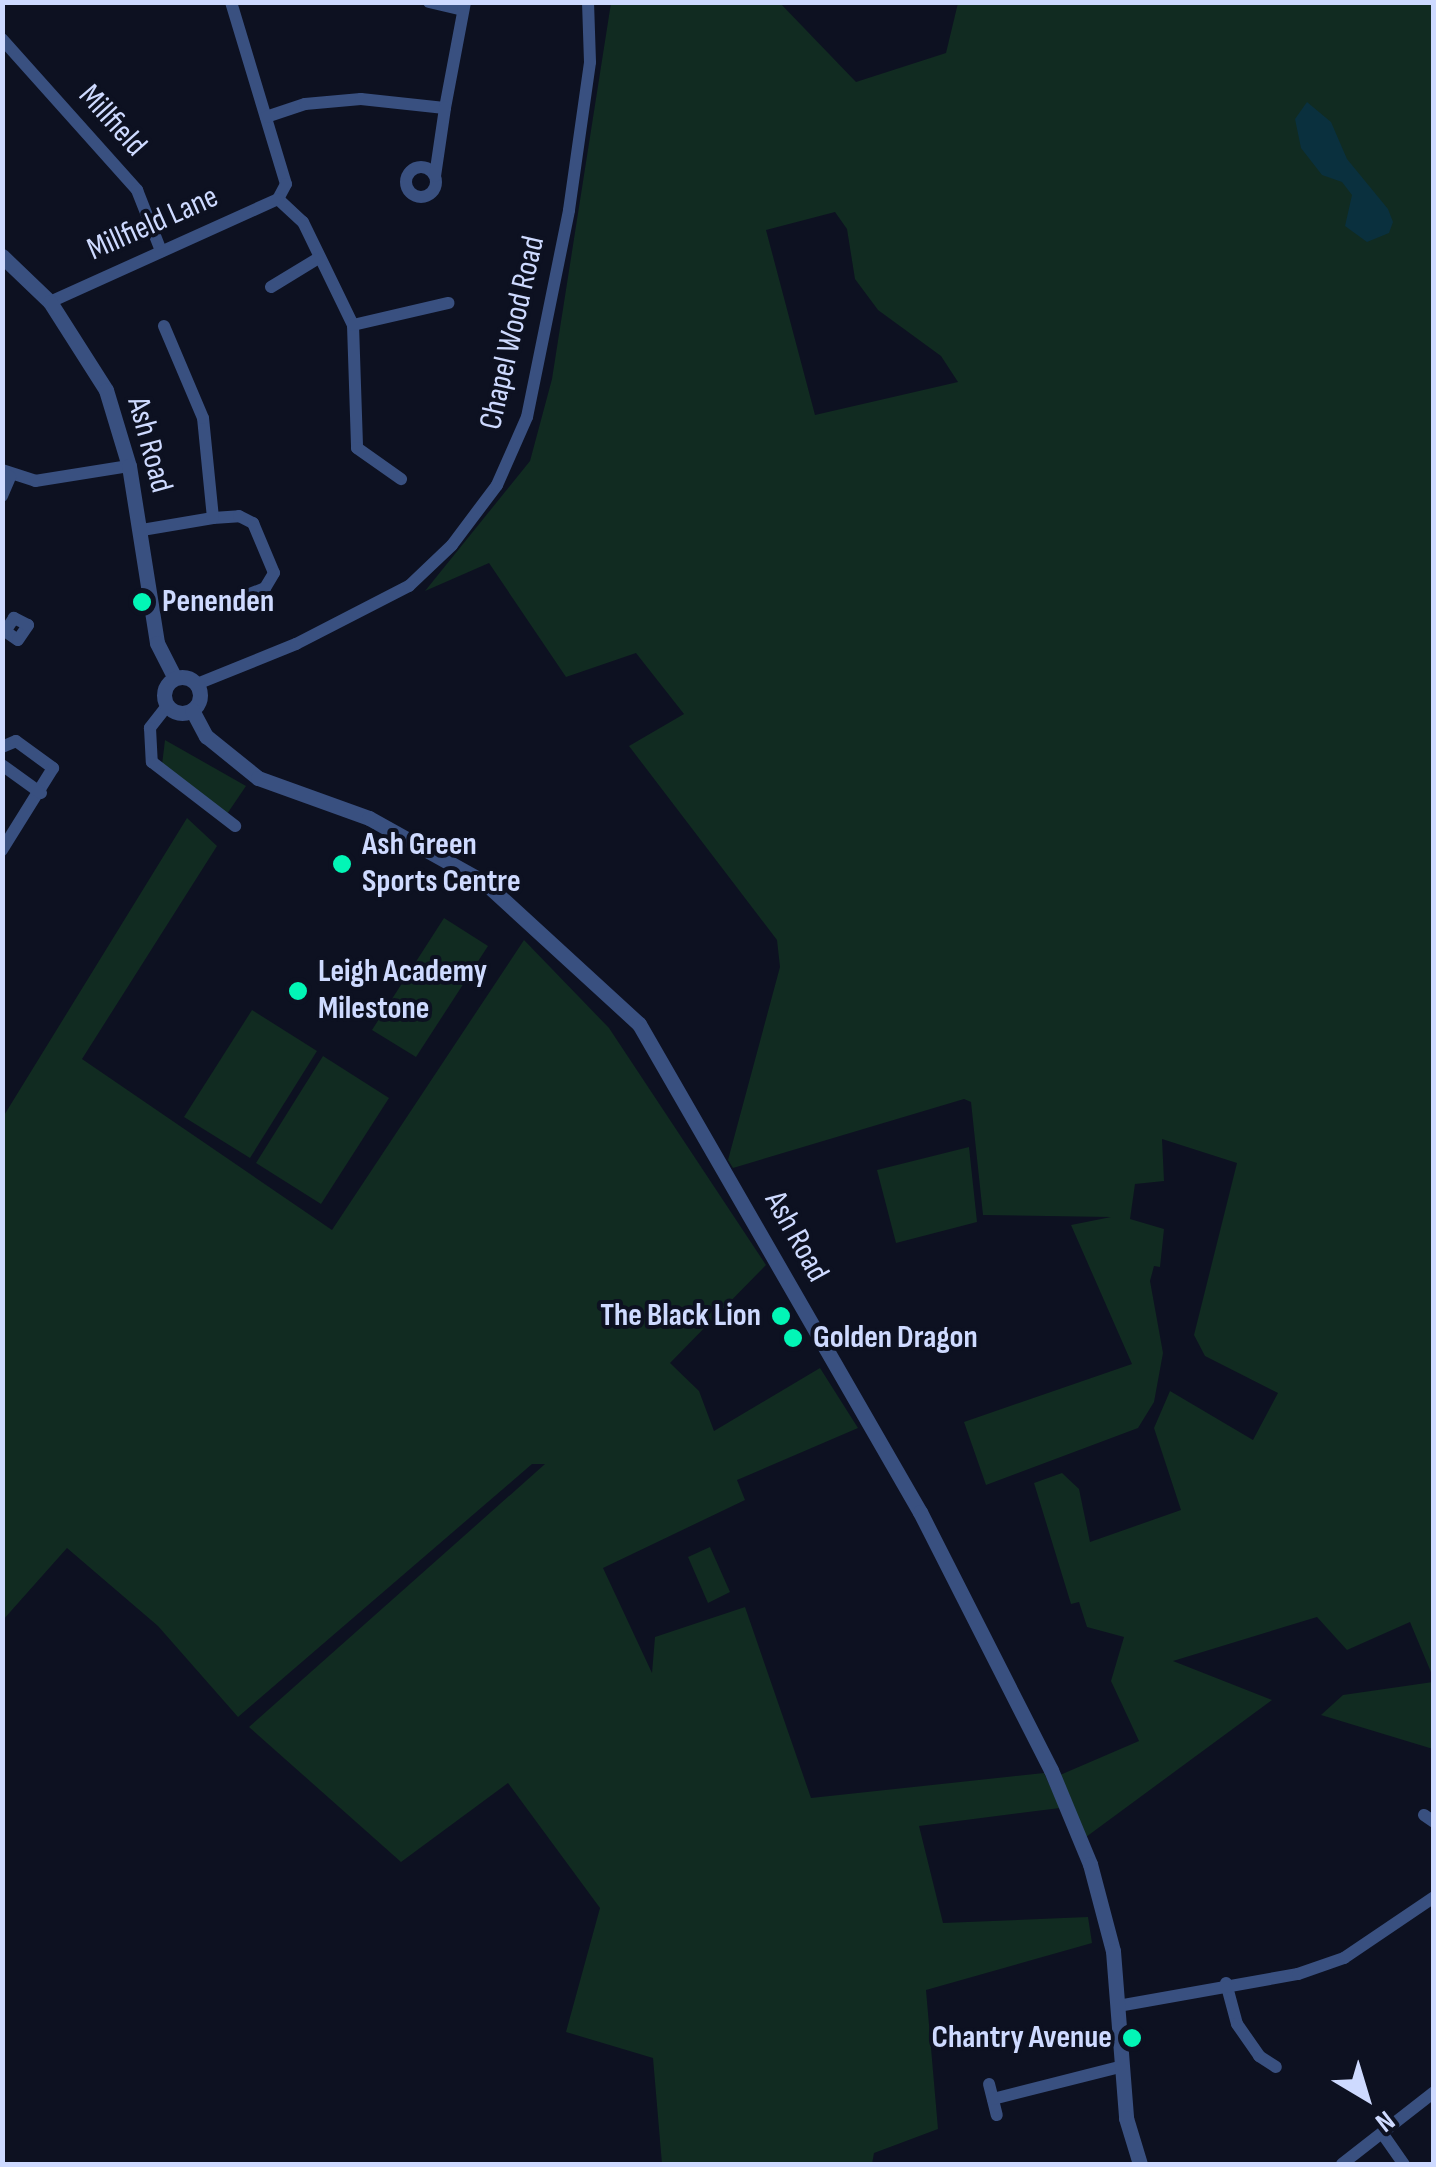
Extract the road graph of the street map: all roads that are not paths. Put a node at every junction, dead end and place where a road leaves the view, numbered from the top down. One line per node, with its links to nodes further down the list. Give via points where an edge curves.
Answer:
1 (231, 2): 7 (street)
2 (429, 2): 4 (street)
3 (588, 2): 26 (street, Chapel Wood Road, via 590,62 568,210 527,416 498,485 452,545 409,586 331,628)
4 (464, 6): 6 (street)
5 (2, 39): 10 (street, Millfield, via 137,190)
6 (445, 108): 7 (street, via 361,98 305,104); 8 (street)
7 (266, 118): 9 (street, via 286,184)
8 (435, 176)
9 (278, 199): 10 (street, Millfield Lane); 12 (street, via 302,222)
10 (162, 251): 14 (street, Millfield Lane)
11 (2, 256): 14 (street, Ash Road)
12 (317, 259): 13 (street); 16 (street)
13 (271, 288)
14 (50, 302): 18 (street, Ash Road, via 106,390)
15 (448, 303): 16 (street)
16 (353, 325): 20 (street, via 357,448)
17 (164, 326): 22 (street, via 203,418)
18 (129, 466): 19 (street, via 76,478); 23 (street, Ash Road)
19 (6, 474): 21 (street)
20 (401, 479)
21 (2, 496)
22 (212, 518): 23 (street); 24 (street, via 239,516 253,523 274,572 265,588)
23 (142, 530): 25 (street, Ash Road, via 157,643)
24 (217, 607)
25 (175, 678): 26 (street); 27 (street, via 164,690)
26 (197, 684): 28 (street, via 200,698)
27 (167, 706): 28 (street, via 179,713); 32 (street, via 150,728 152,762)
28 (192, 710): 36 (street, Ash Road, via 206,736 258,778 369,818 484,882 638,1024 920,1512 1052,1770 1090,1864 1113,1952)
29 (2, 747): 31 (street, via 16,741 53,768)
30 (2, 765): 31 (street)
31 (41, 793): 33 (street)
32 (235, 826)
33 (2, 850)
34 (1434, 1897): 35 (street, via 1344,1958 1298,1974)
35 (1226, 1983): 36 (street); 38 (street, via 1237,2024 1259,2056)
36 (1118, 2006): 37 (street, Ash Road)
37 (1123, 2066): 41 (street); 44 (street, Ash Road, via 1126,2118)
38 (1276, 2067)
39 (989, 2084): 41 (street)
40 (1434, 2092): 43 (street)
41 (994, 2099): 42 (street)
42 (996, 2114)
43 (1382, 2133): 45 (street); 46 (street)
44 (1140, 2164)
45 (1342, 2164)
46 (1404, 2164)

